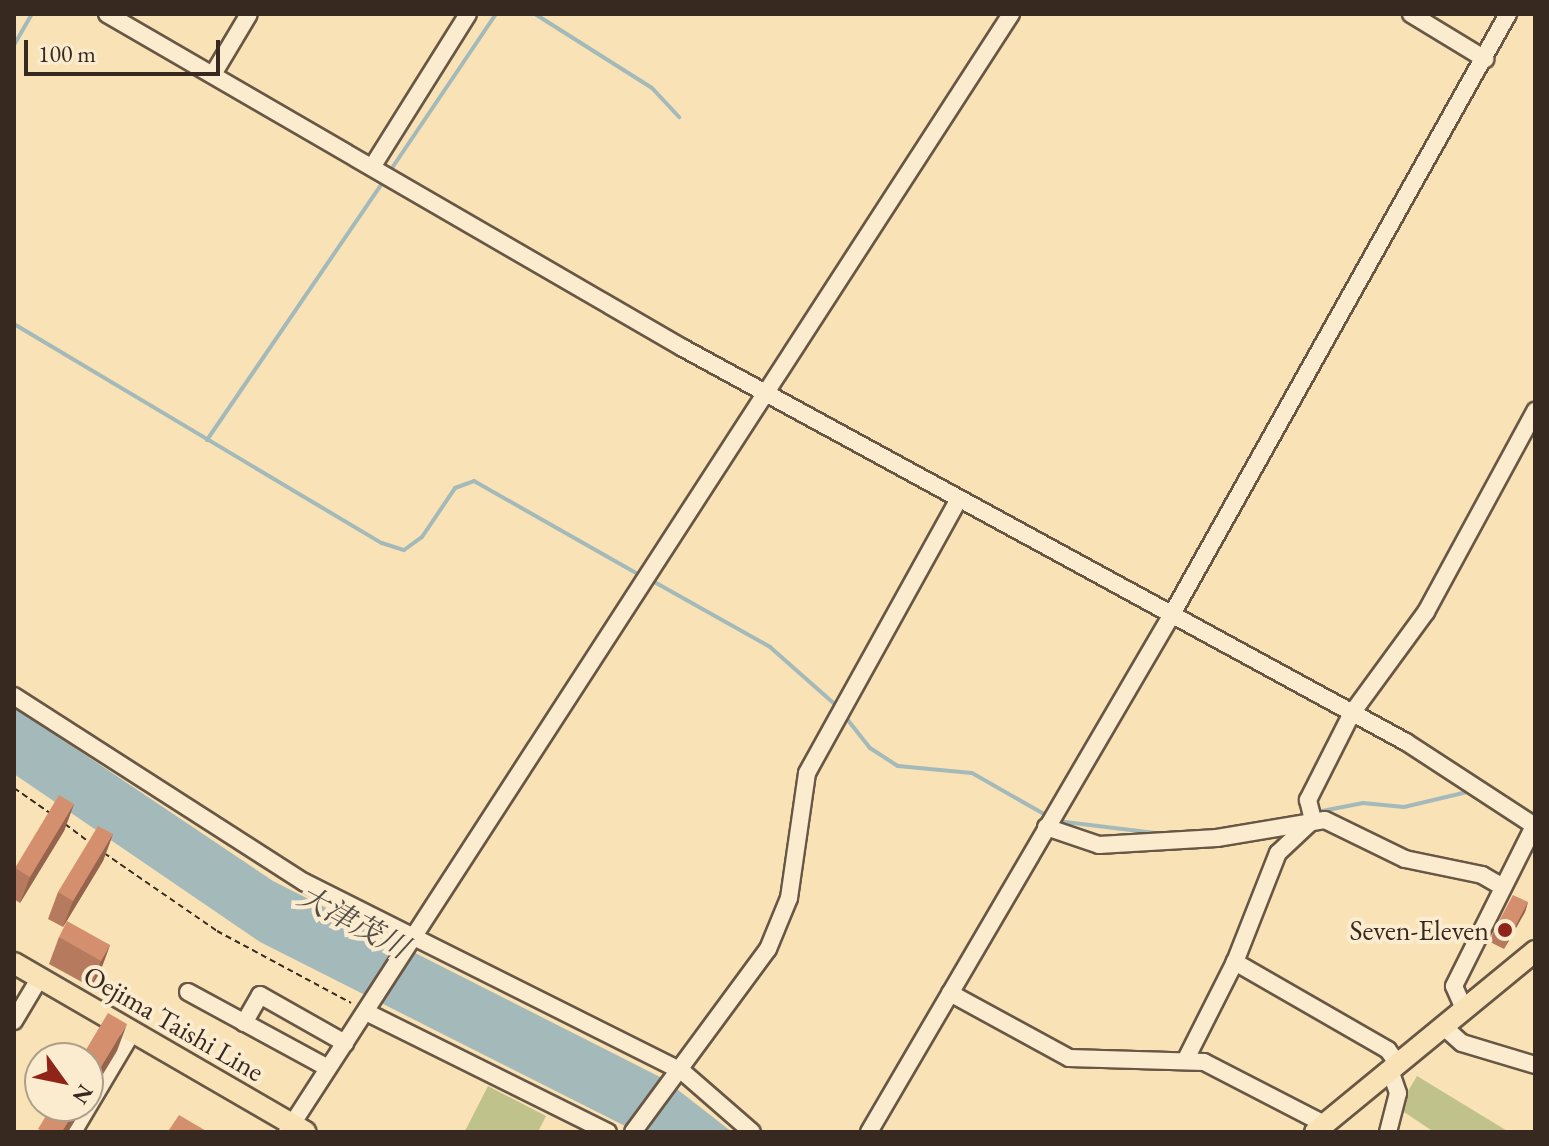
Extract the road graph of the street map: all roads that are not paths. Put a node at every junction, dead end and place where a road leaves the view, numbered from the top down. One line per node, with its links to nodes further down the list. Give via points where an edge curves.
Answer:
1 (107, 14): 8 (street)
2 (249, 14): 8 (street)
3 (468, 14): 9 (street)
4 (1011, 14): 10 (street)
5 (1411, 14): 7 (street)
6 (1508, 14): 7 (street)
7 (1485, 59): 13 (street)
8 (215, 71): 9 (street)
9 (374, 164): 10 (street)
10 (767, 391): 12 (street); 20 (street)
11 (1535, 411): 15 (street, via 1426,612)
12 (958, 501): 13 (street); 38 (street, via 807,773 789,898 768,949)
13 (1171, 616): 15 (street); 18 (street)
14 (14, 696): 20 (street, via 225,835)
15 (1352, 713): 16 (street, via 1308,800); 17 (street)
16 (1313, 820): 18 (street, via 1217,838 1126,838 1099,845); 19 (street, via 1405,859 1482,875); 22 (street, via 1278,853)
17 (1535, 826): 19 (street)
18 (1046, 827): 26 (street)
19 (1503, 887): 27 (street, via 1454,986)
20 (414, 937): 28 (street); 38 (street)
21 (1535, 951): 27 (main road)
22 (1235, 962): 34 (street); 36 (street, via 1388,1050)
23 (14, 963): 24 (main road, Oejima Taishi Line)
24 (39, 979): 29 (street); 32 (main road, Oejima Taishi Line)
25 (188, 992): 30 (street)
26 (950, 993): 34 (street, via 1069,1058); 45 (street)
27 (1465, 1011): 31 (main road)
28 (366, 1012): 33 (street); 42 (street)
29 (14, 1021)
30 (244, 1023): 33 (street, via 260,995); 37 (street)
31 (1444, 1027): 35 (street, via 1462,1043); 36 (main road)
32 (133, 1031): 40 (main road, Oejima Taishi Line); 41 (street)
33 (345, 1043): 37 (street)
34 (1186, 1059): 39 (street)
35 (1535, 1065)
36 (1394, 1067): 39 (main road); 46 (street, via 1398,1093)
37 (328, 1068): 40 (street)
38 (683, 1072): 43 (street); 44 (street)
39 (1319, 1128)
40 (295, 1129)
41 (73, 1132)
42 (608, 1132)
43 (633, 1132)
44 (752, 1132)
45 (869, 1132)
46 (1388, 1132)

